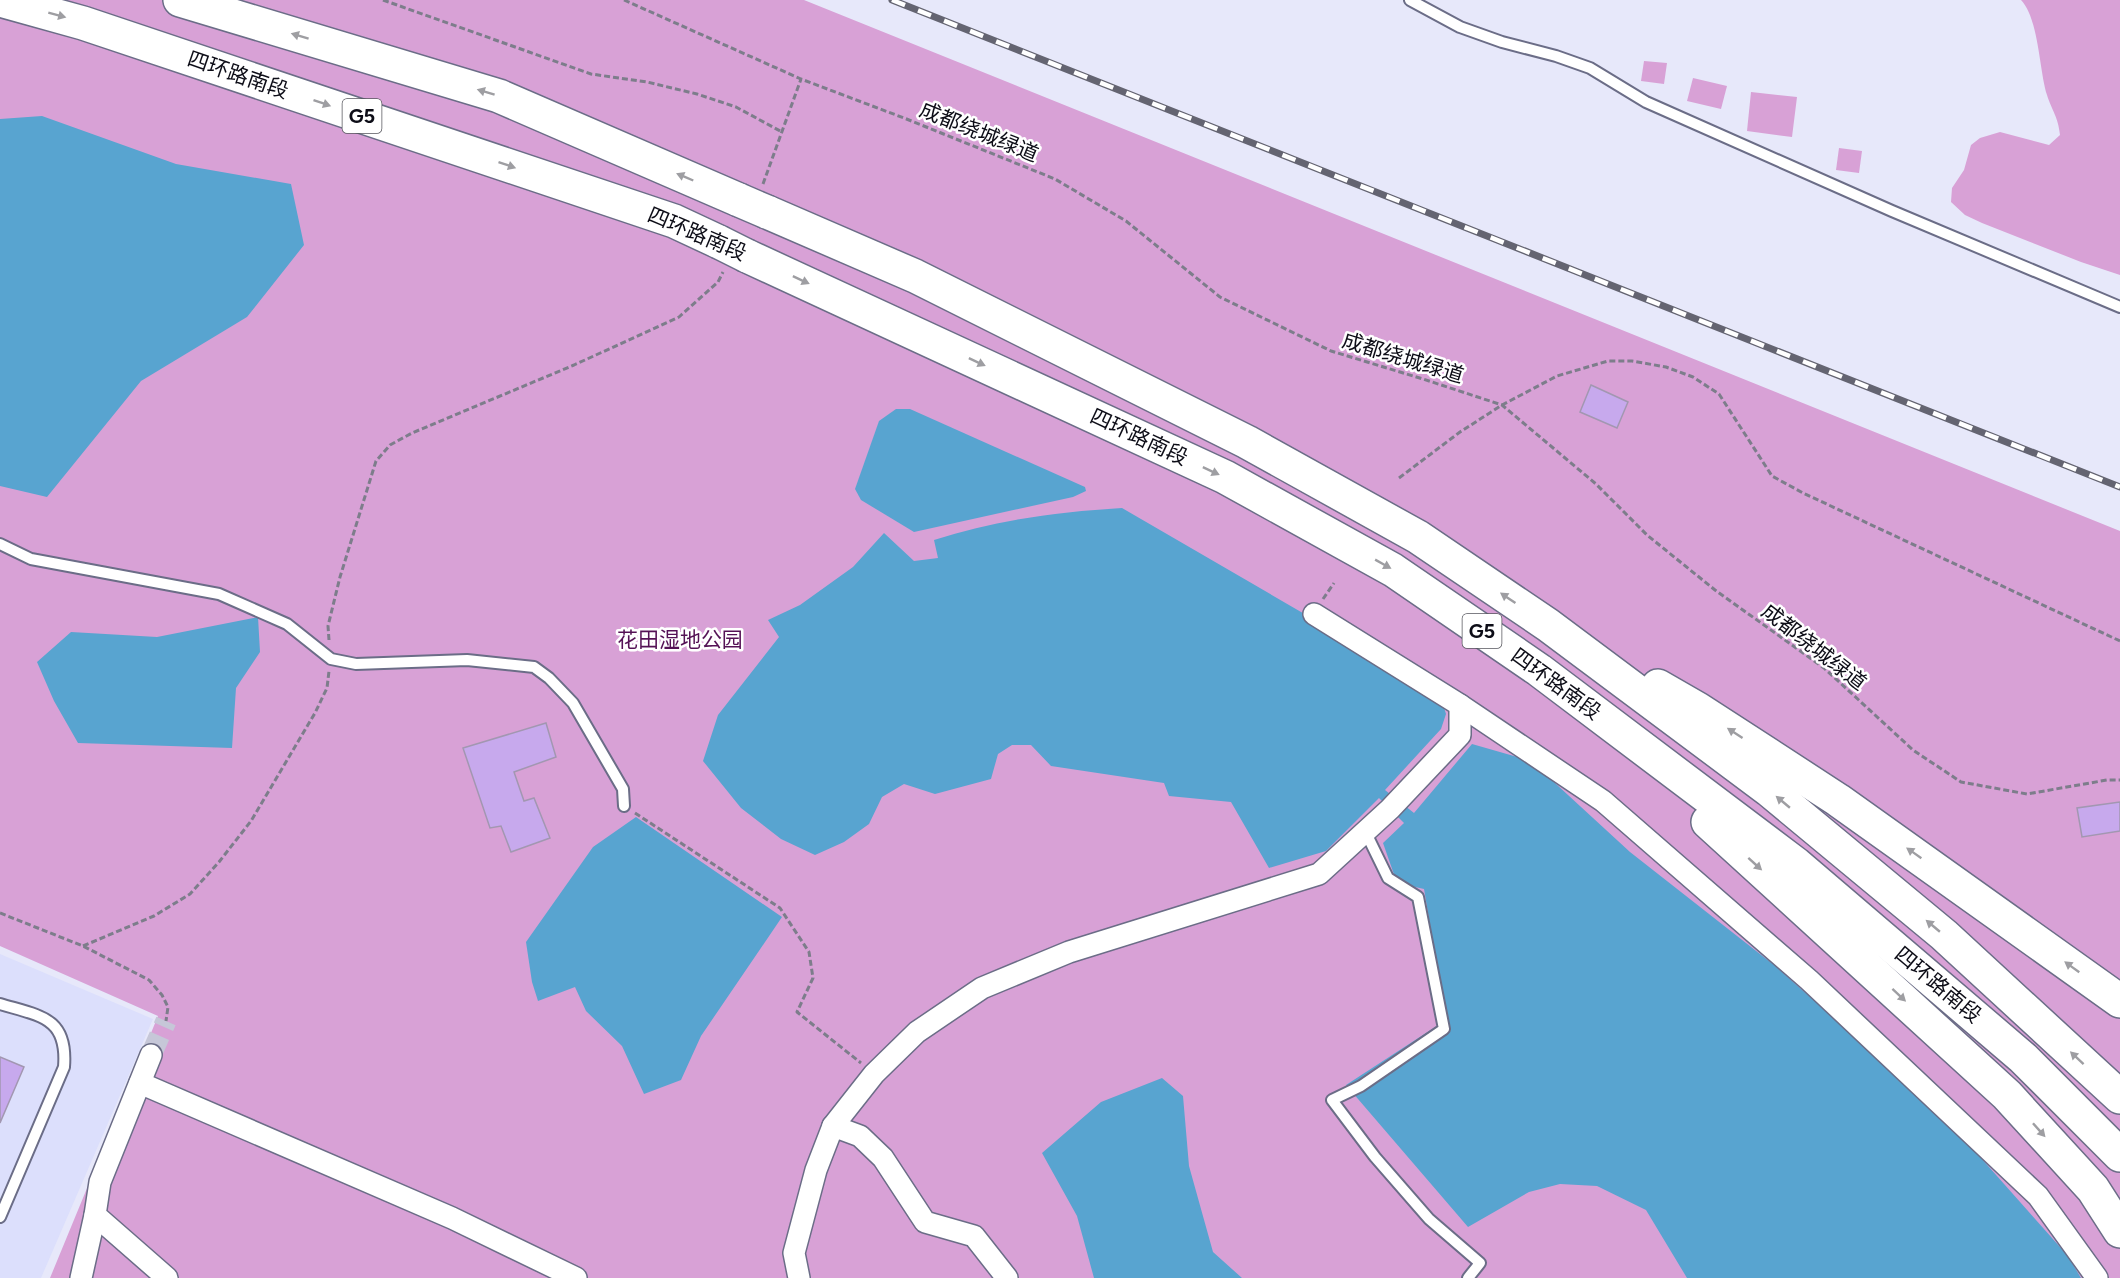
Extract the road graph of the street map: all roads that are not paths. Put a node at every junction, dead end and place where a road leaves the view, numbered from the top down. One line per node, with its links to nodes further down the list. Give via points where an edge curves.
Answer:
1 (0, 0): 8 (highway, 四环路南段 / G5, one-way to 8, via 83,23 674,221 730,256 1225,477 1393,570)
2 (180, 0): 7 (highway, 四环路南段 / G5, one-way to 2, via 1418,537 1248,442 756,199 499,96)
3 (1410, 0): 4 (lane, via 1461,27 1590,68 1646,102)
4 (2120, 307)
5 (0, 544): 10 (lane, via 31,559 219,594 287,624 331,658 356,664 467,660 534,667 573,703 623,789)
6 (1314, 614): 9 (street)
7 (1548, 625): 12 (highway, one-way to 7, via 1828,793 1698,709); 16 (highway, 四环路南段 / G5, one-way to 7, via 1944,935 1769,790)
8 (1539, 670): 18 (highway, 四环路南段 / G5, via 1796,864 2023,1058); 21 (highway, one-way to 21, via 2007,1095 2093,1190)
9 (1460, 705): 11 (street, via 1460,735); 28 (street, via 1603,801 1809,980 2038,1196)
10 (624, 806)
11 (1366, 833): 17 (street, via 1319,874 1068,952 982,988 917,1032 874,1074); 27 (lane, via 1388,878 1418,897 1444,1029 1361,1086 1332,1101 1429,1219 1480,1263)
12 (2120, 1001)
13 (0, 1004): 20 (lane, via 53,1024 62,1036 65,1051 64,1067)
14 (151, 1055): 15 (street)
15 (140, 1083): 19 (street, via 100,1182); 24 (street, via 452,1218)
16 (2120, 1097)
17 (833, 1126): 25 (street, via 816,1170 794,1253); 26 (street, via 860,1136 883,1158 925,1222 974,1236)
18 (2120, 1155)
19 (95, 1215): 22 (street); 23 (street)
20 (0, 1217)
21 (2120, 1231)
22 (81, 1278)
23 (167, 1278)
24 (576, 1278)
25 (799, 1278)
26 (1007, 1278)
27 (1468, 1278)
28 (2097, 1278)

